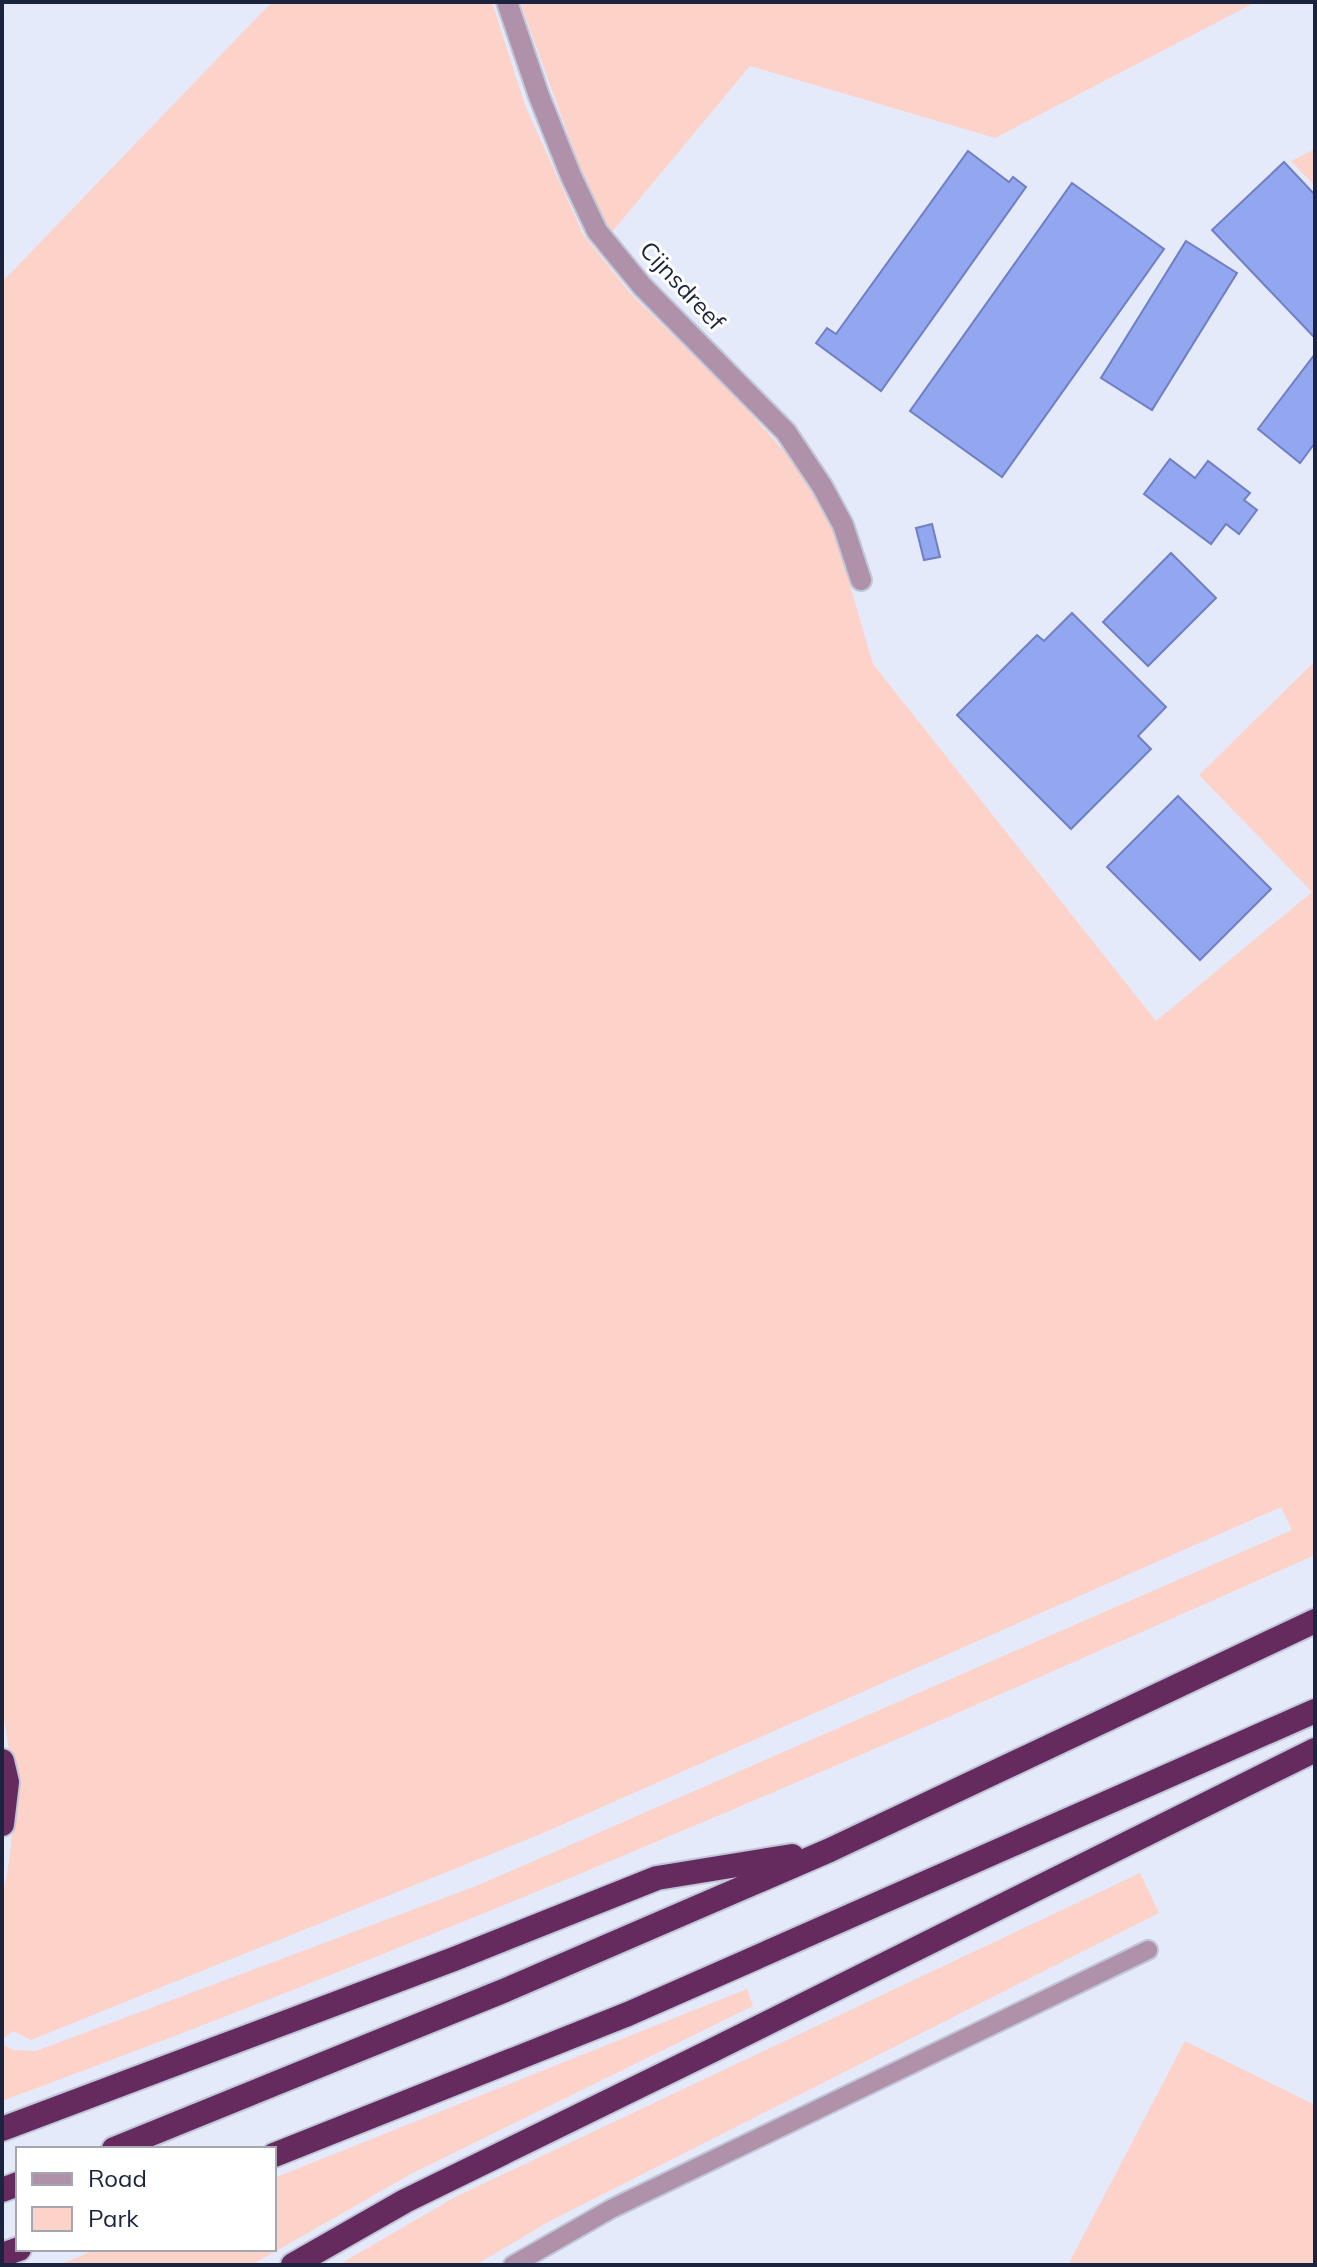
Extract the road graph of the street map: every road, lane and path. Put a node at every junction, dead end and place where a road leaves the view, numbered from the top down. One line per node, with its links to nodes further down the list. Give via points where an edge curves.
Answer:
1 (507, 2): 2 (street, Cijnsdreef, via 544,110 597,231 642,286 786,432 843,525)
2 (861, 580)
3 (1315, 1621): 8 (highway)
4 (1315, 1711): 12 (highway, via 628,2014)
5 (1315, 1750): 13 (highway, via 405,2201)
6 (2, 1761): 7 (highway, via 7,1782)
7 (2, 1824)
8 (830, 1850): 10 (highway, via 657,1878); 11 (highway, via 508,1989)
9 (1148, 1950): 14 (lane, via 611,2209)
10 (2, 2129)
11 (119, 2147)
12 (276, 2154)
13 (293, 2265)
14 (513, 2265)

